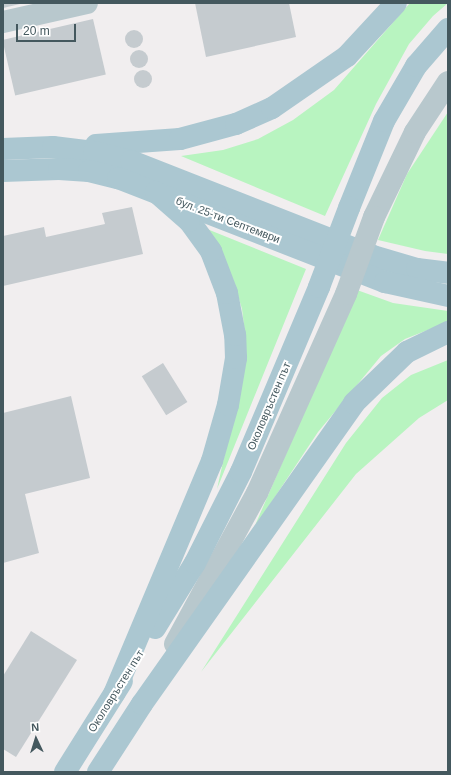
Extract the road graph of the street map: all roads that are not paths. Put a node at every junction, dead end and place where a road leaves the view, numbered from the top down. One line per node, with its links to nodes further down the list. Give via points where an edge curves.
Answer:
1 (87, 3): 3 (street)
2 (396, 3): 6 (main road, via 347,56 322,75 272,108 236,124 180,139)
3 (3, 22)
4 (448, 29): 13 (main road, Околовръстен път, bridge, via 416,66 384,121 319,287 238,479 195,563)
5 (448, 82): 14 (street, bridge, via 414,132 374,218 346,294 257,493)
6 (53, 147): 7 (main road, бул. 25-ти Септември); 10 (main road, бул. 25-ти Септември, via 94,152 131,161 373,256)
7 (3, 149)
8 (3, 172): 9 (main road, бул. 25-ти Септември, via 36,169 88,171)
9 (156, 192): 11 (main road, бул. 25-ти Септември, via 386,282); 13 (main road, via 189,221 211,251 227,293 235,335 236,358 228,405 212,462)
10 (448, 273)
11 (448, 296)
12 (448, 332): 14 (main road, via 407,352 354,403)
13 (114, 694): 15 (main road, Околовръстен път)
14 (142, 704): 16 (main road)
15 (65, 772)
16 (98, 772)

